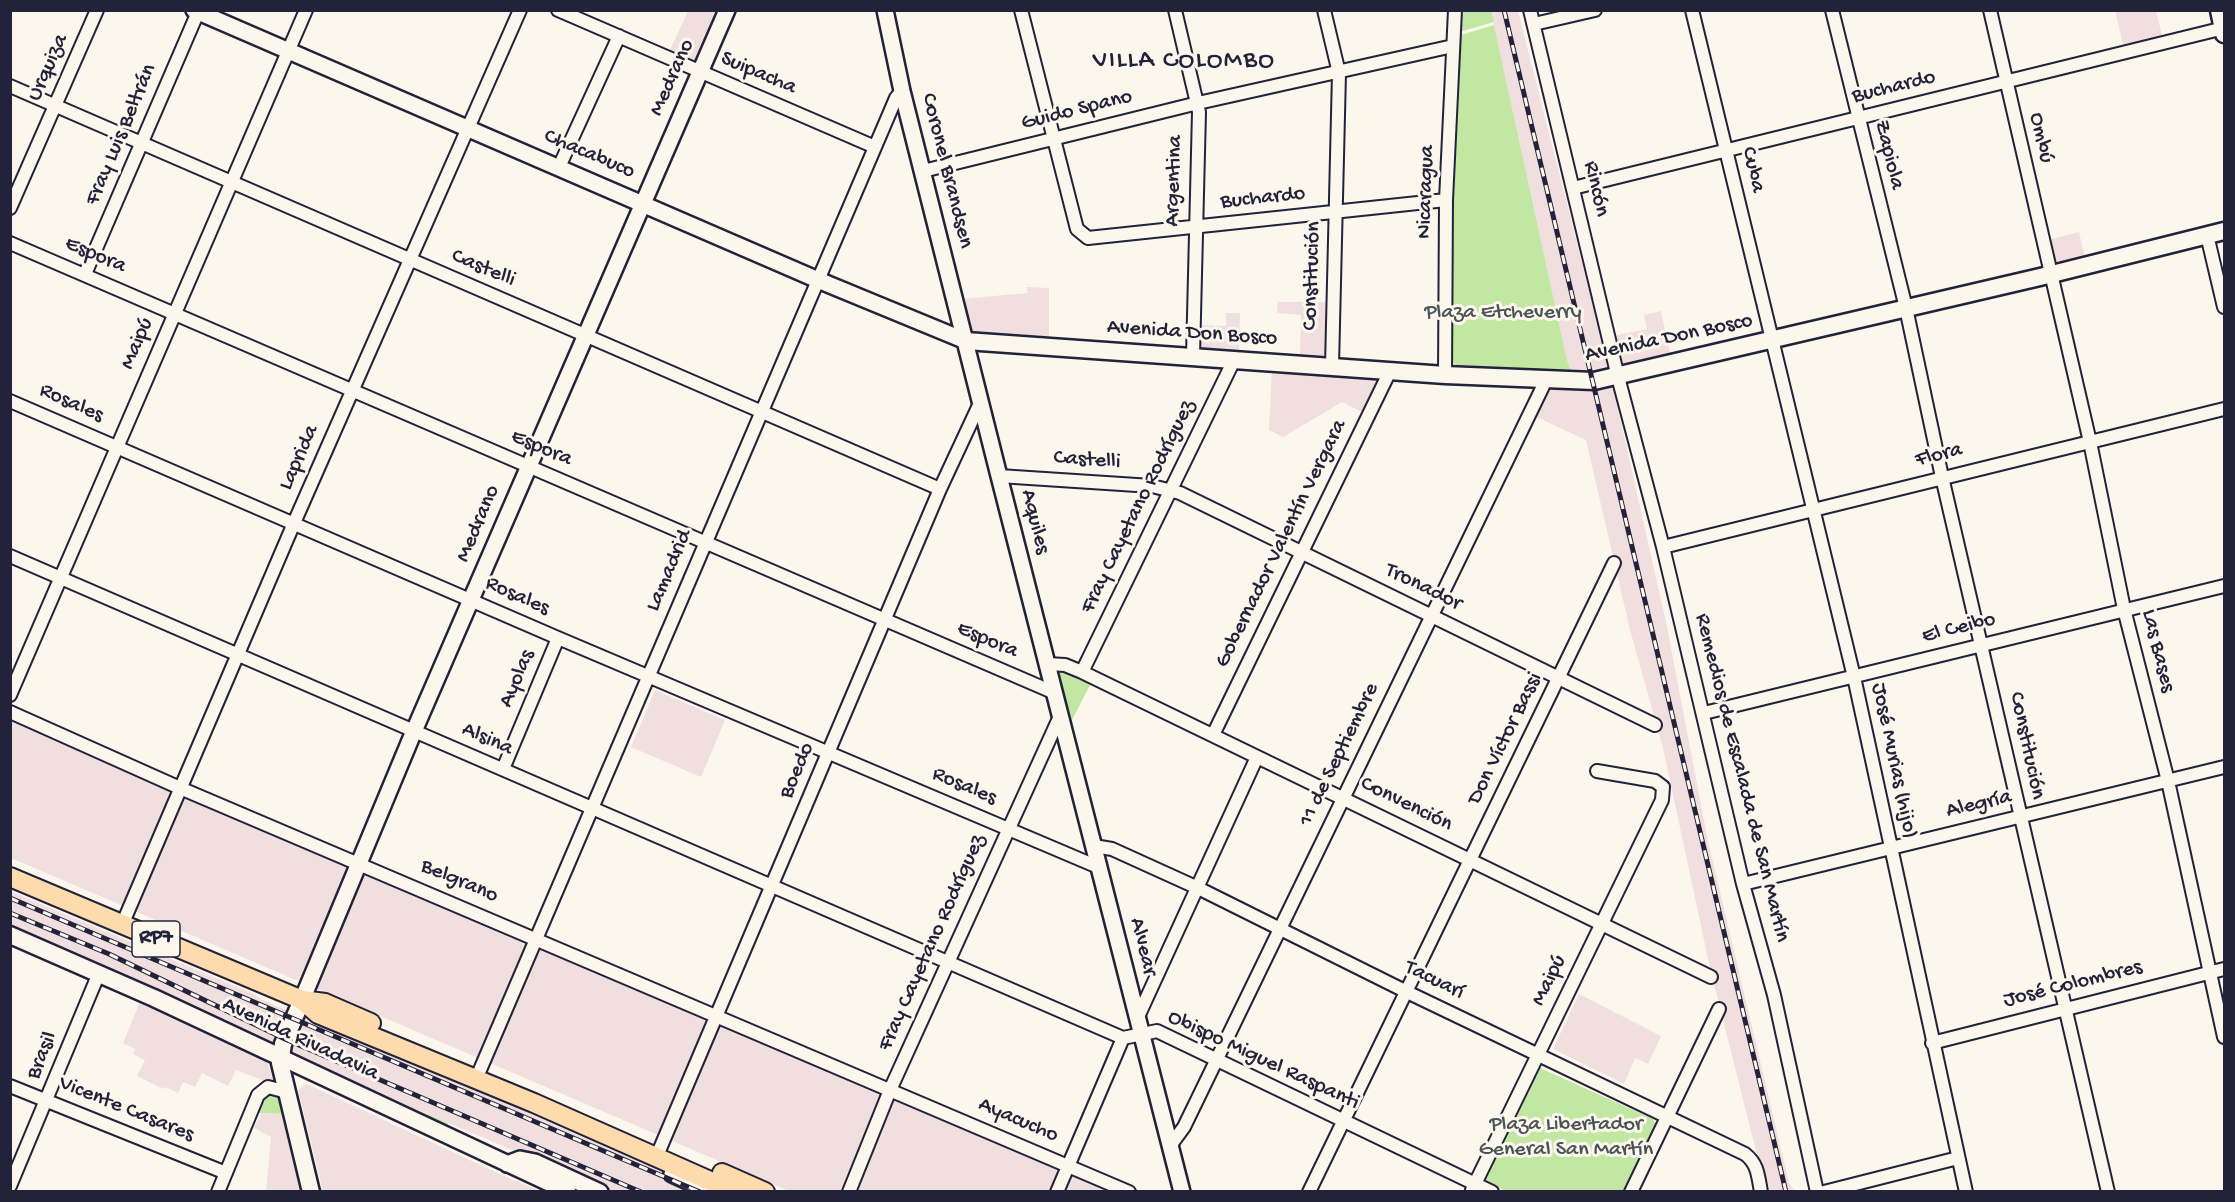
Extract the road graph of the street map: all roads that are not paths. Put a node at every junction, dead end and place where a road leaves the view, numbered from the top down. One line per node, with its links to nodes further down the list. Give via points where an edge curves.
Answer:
1 (98, 10): 29 (street, Urquiza)
2 (306, 10): 22 (street, Maipú)
3 (520, 10): 31 (street, Laprida)
4 (558, 10): 20 (street, Suipacha)
5 (727, 10): 23 (street, Medrano)
6 (885, 10): 27 (street, Coronel Brandsen)
7 (1021, 10): 32 (street)
8 (1175, 10): 28 (street, Argentina)
9 (1324, 10): 24 (street, Constitución)
10 (1455, 10): 21 (street, Nicaragua)
11 (1530, 10): 18 (street, Rincón)
12 (1594, 10): 18 (street)
13 (1692, 10): 35 (street, Cuba)
14 (1832, 10): 30 (street, Zapiola)
15 (1989, 10): 25 (street, Ombú)
16 (2219, 10): 19 (main road)
17 (196, 11): 22 (street, Chacabuco); 33 (street, Fray Luis Beltrán)
18 (1534, 24): 39 (street, Rincón)
19 (2224, 30): 25 (street, Buchardo)
20 (619, 36): 23 (street, Suipacha); 36 (street)
21 (1453, 46): 24 (street, Guido Spano); 40 (street, Nicaragua)
22 (287, 52): 31 (street, Chacabuco); 38 (street, Maipú)
23 (700, 73): 34 (street, Suipacha); 41 (street, Medrano)
24 (1339, 73): 28 (street, Guido Spano); 43 (street, Constitución)
25 (2006, 81): 30 (street, Buchardo); 50 (street, Ombú)
26 (10, 86): 29 (street, Castelli)
27 (902, 91): 34 (street, Lamadrid); 37 (street, Coronel Brandsen)
28 (1198, 103): 32 (street, Guido Spano); 44 (street, Argentina)
29 (56, 105): 33 (street, Castelli); 42 (street, Urquiza)
30 (1857, 119): 35 (street, Buchardo); 53 (street, Zapiola)
31 (467, 128): 36 (street, Chacabuco); 48 (street, Laprida)
32 (1052, 138): 37 (street, Guido Spano); 44 (street, Buchardo, via 1077,229 1084,236)
33 (142, 143): 38 (street, Castelli); 49 (street, Fray Luis Beltrán)
34 (875, 147): 51 (street, Lamadrid)
35 (1726, 151): 39 (street, Buchardo); 56 (street, Cuba)
36 (559, 167): 41 (street, Chacabuco)
37 (923, 171): 57 (street, Coronel Brandsen)
38 (231, 182): 48 (street, Castelli); 54 (street, Maipú)
39 (1573, 188): 63 (street, Rincón)
40 (1446, 200): 43 (street, Buchardo); 62 (street, Nicaragua)
41 (642, 203): 51 (street, Chacabuco); 55 (street, Medrano)
42 (10, 208)
43 (1336, 213): 44 (street, Buchardo); 60 (street, Constitución)
44 (1195, 228): 58 (street, Argentina)
45 (2224, 231): 46 (main road, Avenida Don Bosco)
46 (2207, 235): 50 (main road, Avenida Don Bosco); 52 (street)
47 (10, 243): 49 (street, Espora)
48 (409, 260): 55 (street, Castelli); 65 (street, Laprida)
49 (85, 274): 54 (street, Espora)
50 (2050, 274): 53 (main road, Avenida Don Bosco); 70 (street, Las Bases)
51 (818, 280): 57 (street, Chacabuco); 69 (street, Lamadrid)
52 (2224, 307)
53 (1906, 308): 56 (main road, Avenida Don Bosco); 74 (street, Constitución)
54 (174, 313): 65 (street, Espora); 71 (street, Maipú)
55 (585, 336): 69 (street, Castelli); 72 (street, Medrano)
56 (1771, 340): 63 (main road, Avenida Don Bosco); 77 (street, José Murias (hijo))
57 (966, 341): 58 (main road, Avenida Don Bosco); 67 (street, Aquiles)
58 (1192, 356): 59 (main road, Avenida Don Bosco)
59 (1234, 360): 60 (main road, Avenida Don Bosco); 76 (street, Fray Cayetano Rodríguez)
60 (1332, 366): 61 (main road, Avenida Don Bosco)
61 (1389, 371): 62 (main road, Avenida Don Bosco); 81 (street, Gobernador Valentín Vergara)
62 (1445, 375): 64 (main road, Avenida Don Bosco)
63 (1618, 377): 64 (main road, Avenida Don Bosco); 80 (street, Remedios de Escalada de San Martín)
64 (1546, 380): 88 (street, 11 de Septiembre)
65 (352, 391): 72 (street, Espora); 78 (street, Laprida)
66 (10, 401): 71 (street, Rosales)
67 (981, 401): 73 (street, Aquiles); 75 (street, Boedo)
68 (2224, 409): 70 (street, Flora)
69 (761, 411): 75 (street, Castelli); 79 (street, Lamadrid)
70 (2090, 442): 74 (street, Flora); 87 (street, Las Bases)
71 (117, 447): 78 (street, Rosales); 84 (street, Maipú)
72 (528, 466): 79 (street, Espora); 86 (street, Medrano)
73 (999, 476): 76 (street, Castelli, via 1152,486); 93 (street, Aquiles)
74 (1942, 477): 77 (street, Flora); 91 (street, Constitución)
75 (940, 489): 89 (street, Boedo)
76 (1171, 491): 81 (street, Tronador); 94 (street, Fray Cayetano Rodríguez)
77 (1813, 508): 80 (street, Flora); 96 (street, José Murias (hijo))
78 (294, 523): 86 (street, Rosales); 92 (street, Laprida)
79 (705, 543): 89 (street, Espora); 95 (street, Lamadrid)
80 (1663, 547): 101 (street, Remedios de Escalada de San Martín)
81 (1301, 553): 88 (street, Tronador); 105 (street, Gobernador Valentín Vergara)
82 (10, 556): 84 (street, Alsina)
83 (1614, 563): 97 (street, Don Víctor Bassi)
84 (61, 578): 92 (street, Alsina); 99 (street, Maipú)
85 (2224, 586): 87 (street, El Ceibo)
86 (471, 600): 90 (street, Rosales); 104 (street, Medrano)
87 (2124, 609): 91 (street, El Ceibo); 111 (street, Las Bases)
88 (1430, 614): 97 (street, Tronador); 113 (street, 11 de Septiembre)
89 (885, 620): 98 (street, Espora); 106 (street, Boedo)
90 (558, 638): 95 (street, Rosales); 109 (street, Ayolas)
91 (1983, 645): 96 (street, El Ceibo); 115 (street, Constitución)
92 (237, 655): 104 (street, Alsina); 112 (street, Laprida)
93 (1047, 664): 94 (street, Convención, via 1065,665); 98 (street, Aquiles)
94 (1082, 672): 105 (street, Convención)
95 (649, 675): 106 (street, Rosales); 114 (street, Lamadrid)
96 (1854, 677): 101 (street, El Ceibo); 118 (street, José Murias (hijo))
97 (1559, 678): 103 (street, Tronador); 119 (street, Don Víctor Bassi)
98 (1055, 693): 102 (street, Aquiles)
99 (10, 695)
100 (10, 712): 112 (street, Belgrano)
101 (1704, 713): 123 (street, Remedios de Escalada de San Martín)
102 (1061, 714): 116 (street, Fray Cayetano Rodríguez); 117 (street, Alvear)
103 (1655, 725)
104 (414, 731): 109 (street, Alsina); 120 (street, Medrano)
105 (1213, 735): 107 (street, Convención)
106 (828, 752): 116 (street, Rosales); 124 (street, Boedo)
107 (1257, 757): 113 (street, Convención); 125 (street)
108 (2224, 767): 111 (street, Alegría)
109 (503, 769): 114 (street, Alsina)
110 (1597, 771): 126 (street, Maipú, via 1648,778 1663,787 1662,800)
111 (2168, 781): 115 (street, Alegría); 133 (street, Las Bases)
112 (180, 788): 120 (street, Belgrano); 127 (street, Laprida)
113 (1343, 798): 119 (street, Convención); 128 (street, 11 de Septiembre)
114 (591, 808): 124 (street, Alsina); 130 (street, Lamadrid)
115 (2020, 817): 118 (street, Alegría); 138 (street, Constitución)
116 (1008, 829): 121 (street); 131 (street, Fray Cayetano Rodríguez)
117 (1094, 846): 121 (street, Alvear); 125 (street, Tacuarí, via 1112,849)
118 (1889, 846): 123 (street, Alegría); 145 (street, José Murias (hijo))
119 (1471, 861): 126 (street, Convención); 136 (street, Don Víctor Bassi)
120 (360, 862): 130 (street, Belgrano); 137 (street, Medrano)
121 (1098, 867): 141 (street, Alvear)
122 (10, 877): 127 (main road, Avenida Rivadavia / RP7)
123 (1743, 884): 180 (street, Remedios de Escalada de San Martín, via 1774,995)
124 (772, 885): 131 (street, Alsina); 140 (street, Boedo)
125 (1198, 888): 128 (street, Tacuarí); 141 (street)
126 (1600, 924): 135 (street, Convención); 146 (street, Maipú)
127 (122, 925): 137 (main road, Avenida Rivadavia / RP7)
128 (1279, 929): 136 (street, Tacuarí); 148 (street, 11 de Septiembre)
129 (10, 936): 134 (main road, Avenida Rivadavia)
130 (537, 938): 140 (street, Belgrano); 149 (street, Lamadrid)
131 (947, 961): 144 (street); 151 (street, Fray Cayetano Rodríguez)
132 (2224, 969): 133 (street, José Colombres)
133 (2210, 972): 138 (street, José Colombres); 143 (street, Las Bases)
134 (99, 973): 147 (main road, Avenida Rivadavia); 153 (street, Brasil)
135 (1711, 976)
136 (1407, 992): 146 (street, Tacuarí); 156 (street, Don Víctor Bassi)
137 (302, 1000): 147 (main road, Medrano); 149 (main road, Avenida Rivadavia / RP7, via 325,1003); 154 (main road, Avenida Rivadavia / RP7, via 318,1014)
138 (2065, 1007): 145 (street, José Colombres); 183 (street, Constitución)
139 (1719, 1009): 155 (street)
140 (716, 1016): 151 (street, Belgrano); 158 (street, Boedo)
141 (1137, 1019): 142 (street, Alvear)
142 (1141, 1035): 144 (street, Obispo Miguel Raspanti); 148 (street, Obispo Miguel Raspanti, via 1158,1031); 157 (street, Alvear)
143 (2224, 1037)
144 (1123, 1038): 161 (street)
145 (1932, 1042): 159 (street, José Murias (hijo))
146 (1538, 1055): 155 (street, Tacuarí); 164 (street, Maipú)
147 (280, 1057): 152 (main road); 160 (street, Avenida Rivadavia)
148 (1216, 1059): 156 (street, Obispo Miguel Raspanti); 157 (street, 11 de Septiembre, via 1184,1127)
149 (480, 1070): 158 (main road, Avenida Rivadavia / RP7)
150 (10, 1086): 153 (street, Vicente Casares)
151 (890, 1090): 161 (street, Ayacucho); 172 (street, Fray Cayetano Rodríguez)
152 (286, 1092): 162 (street, via 268,1087 258,1095); 166 (main road)
153 (47, 1101): 162 (street, Vicente Casares); 163 (street, Brasil)
154 (534, 1103): 158 (main road, Avenida Rivadavia / RP7); 169 (street, via 558,1122)
155 (1667, 1116): 178 (street); 179 (street, Tacuarí, via 1753,1160)
156 (1344, 1121): 164 (street, Obispo Miguel Raspanti); 176 (street, Don Víctor Bassi)
157 (1170, 1146): 175 (street, Alvear)
158 (658, 1152): 170 (main road, Avenida Rivadavia / RP7); 171 (main road, Avenida Rivadavia / RP7)
159 (1958, 1158): 181 (street); 182 (street, José Murias (hijo))
160 (507, 1164): 167 (street, Avenida Rivadavia); 168 (street, via 520,1160 535,1162)
161 (1068, 1166): 173 (street); 174 (street, Ayacucho)
162 (226, 1173): 165 (street)
163 (10, 1186)
164 (1473, 1188): 177 (street, Obispo Miguel Raspanti)
165 (218, 1191)
166 (311, 1191)
167 (568, 1191)
168 (600, 1191)
169 (711, 1191)
170 (735, 1191)
171 (765, 1191)
172 (849, 1191)
173 (1057, 1191)
174 (1129, 1191)
175 (1182, 1191)
176 (1309, 1191)
177 (1492, 1191)
178 (1631, 1191)
179 (1761, 1191)
180 (1817, 1191)
181 (1824, 1191)
182 (1966, 1191)
183 (2108, 1191)

